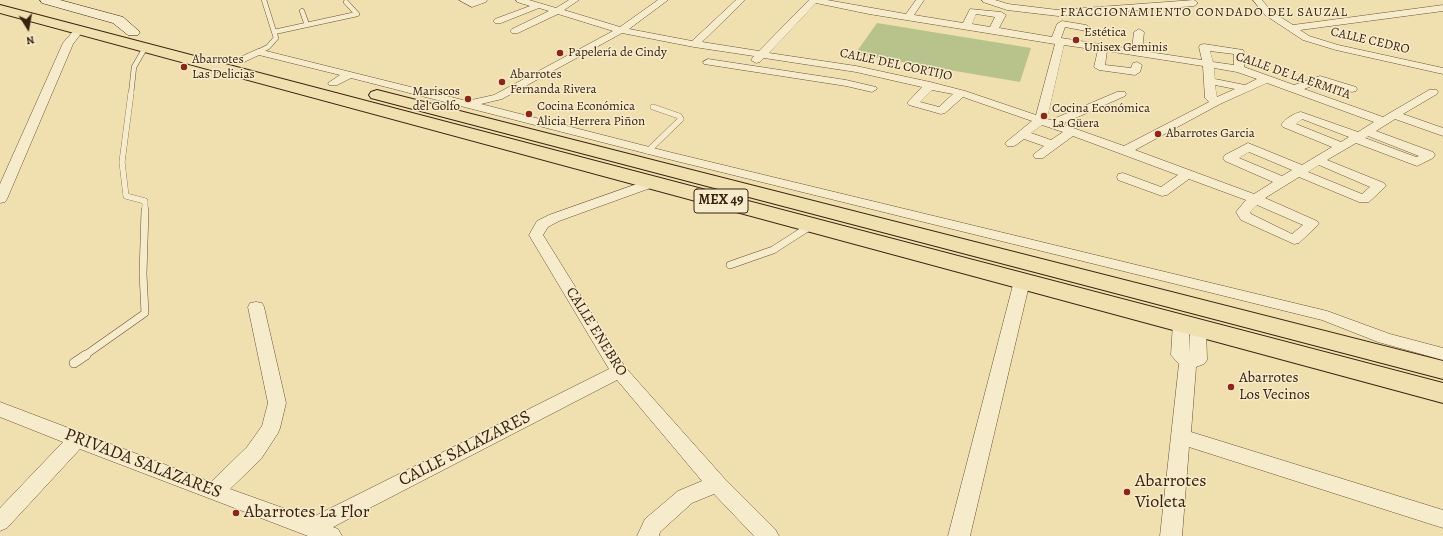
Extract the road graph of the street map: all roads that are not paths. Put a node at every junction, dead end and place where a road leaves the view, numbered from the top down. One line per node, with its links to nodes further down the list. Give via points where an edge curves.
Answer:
1 (10, 0): 34 (main road, MEX 49)
2 (46, 0): 34 (street, via 118,20)
3 (264, 0): 35 (lane)
4 (463, 0): 5 (street, via 472,4)
5 (483, 0)
6 (520, 0): 19 (street, CALLE DEL CORTIJO)
7 (575, 0): 23 (street)
8 (664, 0): 31 (street)
9 (741, 0): 38 (street)
10 (814, 0): 16 (street, CALLE DE LA ERMITA); 43 (street)
11 (920, 0): 24 (street)
12 (986, 0): 18 (street, via 1007,7 1058,13)
13 (1258, 0): 29 (street, CALLE CEDRO, via 1268,12)
14 (1438, 0): 17 (street)
15 (346, 2): 26 (lane, via 357,14)
16 (834, 2): 24 (street, CALLE DE LA ERMITA)
17 (1443, 2)
18 (1194, 3)
19 (537, 6): 23 (street, CALLE DEL CORTIJO); 25 (street)
20 (1443, 8): 29 (street)
21 (0, 9): 33 (main road, MEX 49)
22 (302, 11): 26 (lane)
23 (556, 12): 30 (street); 31 (street, CALLE DEL CORTIJO)
24 (908, 17): 27 (street, CALLE DE LA ERMITA)
25 (498, 21)
26 (307, 25): 35 (lane)
27 (966, 26): 32 (street, CALLE DE LA ERMITA); 32 (street, via 973,11 1001,15)
28 (1086, 28): 37 (street, via 1062,24)
29 (1291, 28): 51 (street, CALLE CEDRO, via 1320,43)
30 (515, 30)
31 (621, 30): 38 (street, CALLE DEL CORTIJO); 69 (street)
32 (993, 30): 37 (street, CALLE DE LA ERMITA)
33 (78, 31): 39 (main road, MEX 49); 95 (street, via 68,43)
34 (133, 32): 44 (main road, MEX 49)
35 (274, 32): 44 (lane, via 276,38 268,47)
36 (1139, 32): 42 (street)
37 (1058, 41): 40 (street, CALLE DE LA ERMITA); 78 (street)
38 (694, 44): 41 (street, CALLE DEL CORTIJO)
39 (145, 48): 53 (main road, MEX 49); 105 (lane, via 134,67 122,162 126,196 145,201 145,313)
40 (1103, 48): 42 (street, CALLE DE LA ERMITA); 50 (street, via 1099,66 1134,72)
41 (733, 50): 43 (street, CALLE DEL CORTIJO); 47 (street)
42 (1137, 53): 49 (street, CALLE DE LA ERMITA)
43 (760, 54): 48 (street, CALLE DEL CORTIJO); 52 (street)
44 (250, 56): 53 (main road); 58 (main road, MEX 49)
45 (708, 62): 47 (street)
46 (1443, 62): 51 (street)
47 (720, 64): 52 (street)
48 (823, 64): 54 (street, CALLE DEL CORTIJO); 57 (street)
49 (1208, 64): 55 (street, CALLE DE LA ERMITA); 55 (street, via 1204,47 1239,52); 60 (street)
50 (1137, 65)
51 (1424, 67): 56 (street, CALLE CEDRO)
52 (750, 68): 57 (street)
53 (223, 69): 75 (main road, MEX 49)
54 (856, 69): 61 (street); 62 (street, CALLE DEL CORTIJO)
55 (1239, 69): 59 (street, CALLE DE LA ERMITA)
56 (1443, 71)
57 (816, 78): 61 (street)
58 (341, 79): 72 (main road, MEX 49); 73 (street)
59 (1266, 79): 63 (street); 65 (street, CALLE DE LA ERMITA)
60 (1209, 81): 63 (street); 70 (street, via 1211,98)
61 (846, 83): 64 (street)
62 (930, 85): 67 (street, CALLE DEL CORTIJO); 67 (street, via 912,103 941,111)
63 (1245, 88): 70 (street)
64 (872, 89)
65 (1294, 89): 71 (street, CALLE DE LA ERMITA); 71 (street, via 1320,79 1352,90)
66 (1433, 92): 77 (street)
67 (961, 93): 78 (street, CALLE DEL CORTIJO)
68 (1121, 94): 78 (street)
69 (498, 97): 73 (street); 76 (street)
70 (1216, 102): 86 (street)
71 (1332, 102): 77 (street, CALLE DE LA ERMITA)
72 (410, 103): 73 (street); 75 (main road); 76 (main road, MEX 49)
73 (465, 105): 76 (street)
74 (653, 107): 90 (lane, via 681,119)
75 (391, 114): 90 (main road, MEX 49)
76 (486, 117): 90 (main road, MEX 49)
77 (1388, 118): 80 (street, CALLE DE LA ERMITA); 82 (street)
78 (1047, 122): 79 (street, CALLE DEL CORTIJO); 81 (street)
79 (1072, 131): 84 (street); 86 (street, CALLE DEL CORTIJO)
80 (1443, 132)
81 (1023, 134): 83 (street); 84 (street)
82 (1360, 135): 85 (street); 85 (street, via 1301,115 1287,125)
83 (1011, 143)
84 (1052, 145): 87 (street)
85 (1341, 146): 89 (street)
86 (1126, 150): 88 (street, CALLE DEL CORTIJO)
87 (1039, 155)
88 (1147, 159): 92 (street, CALLE DEL CORTIJO); 92 (street, via 1123,177 1162,192)
89 (1317, 160): 91 (street); 91 (street, via 1379,186 1364,199)
90 (656, 164): 93 (main road, MEX 49); 97 (main road, MEX 49); 107 (street, CALLE ENEBRO, via 542,224 536,235)
91 (1299, 171): 94 (street); 94 (street, via 1248,147 1229,158)
92 (1188, 174): 96 (street, CALLE DEL CORTIJO)
93 (724, 177): 102 (street, via 1327,316); 104 (main road, MEX 49)
94 (1283, 181): 96 (street)
95 (0, 199)
96 (1255, 199): 96 (street, CALLE DEL CORTIJO, via 1312,224 1294,240 1246,217 1243,212)
97 (812, 225): 98 (lane, via 773,250); 99 (main road, MEX 49)
98 (730, 265)
99 (1022, 281): 101 (main road, MEX 49); 120 (street)
100 (256, 307): 113 (street, via 277,403 271,428 254,453)
101 (1189, 325): 108 (main road, MEX 49); 110 (street, via 1189,354)
102 (1367, 333): 103 (street); 104 (street)
103 (1443, 354)
104 (1391, 356): 106 (main road, MEX 49)
105 (74, 363)
106 (1443, 370)
107 (619, 371): 112 (street, CALLE ENEBRO); 116 (street, CALLE SALAZARES)
108 (1443, 393)
109 (0, 408): 111 (street, PRIVADA SALAZARES)
110 (1181, 438): 114 (street); 121 (street)
111 (77, 440): 113 (street, PRIVADA SALAZARES); 115 (street)
112 (717, 484): 118 (street, via 685,497 652,526); 119 (street, CALLE ENEBRO)
113 (214, 492): 116 (street, PRIVADA SALAZARES)
114 (1443, 519)
115 (0, 522)
116 (312, 528): 117 (street, PRIVADA SALAZARES)
117 (331, 536)
118 (648, 536)
119 (768, 536)
120 (959, 536)
121 (1171, 536)

